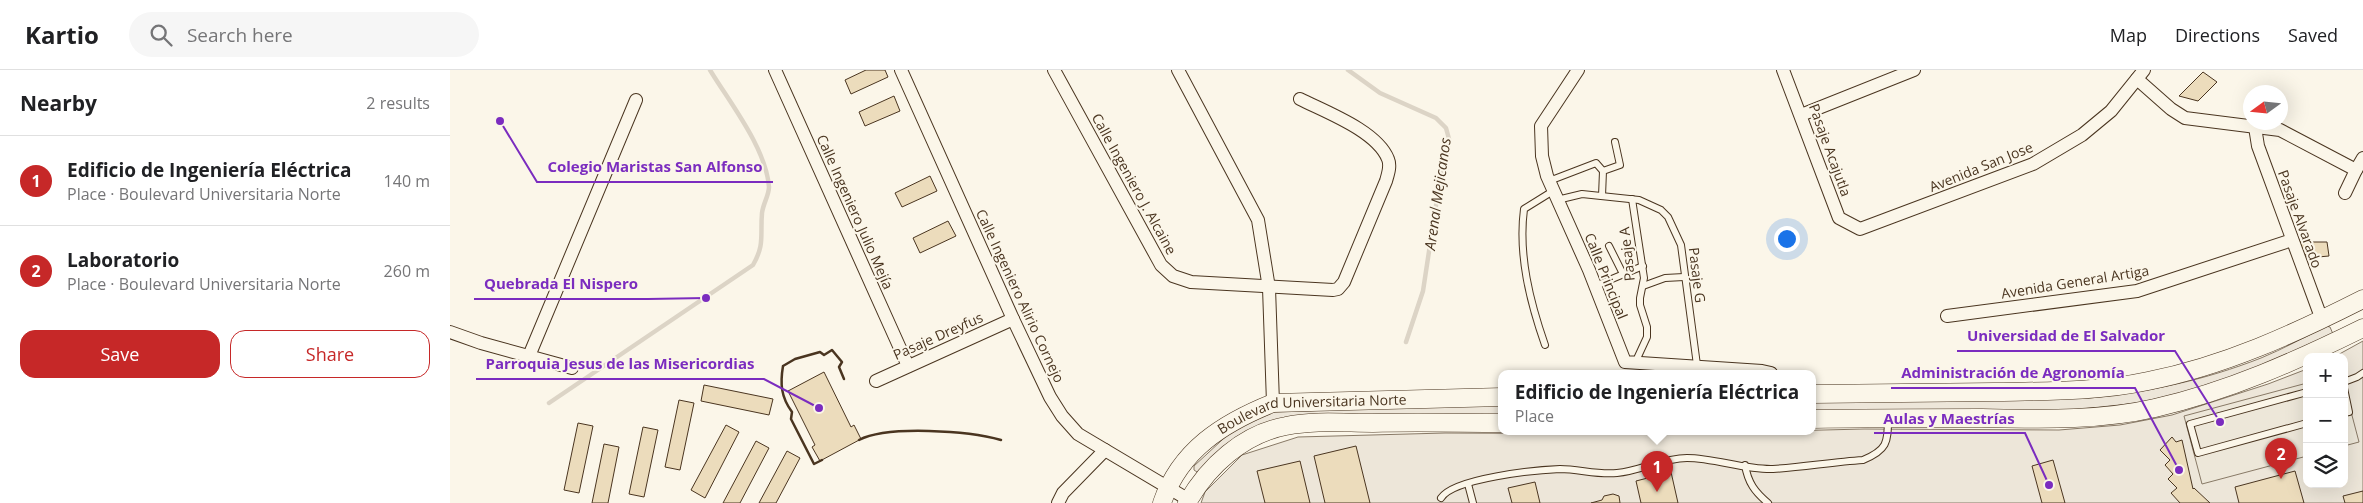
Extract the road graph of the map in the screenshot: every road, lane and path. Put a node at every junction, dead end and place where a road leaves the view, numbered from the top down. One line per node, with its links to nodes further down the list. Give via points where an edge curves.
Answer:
1 (775, 70): 42 (street, Calle Ingeniero Julio Mejía)
2 (901, 70): 34 (street, Calle Ingeniero Alirio Cornejo)
3 (1054, 70): 31 (street, Calle Ingeniero J. Alcaine, via 1161,265 1173,276 1191,282)
4 (1178, 70): 31 (street, via 1258,220)
5 (1578, 70): 19 (street, Calle Principal, via 1541,126 1542,156)
6 (1783, 70): 11 (street, Pasaje Acajutla)
7 (1914, 70): 11 (street)
8 (2140, 74): 12 (street, via 2171,109 2185,118); 23 (street, Avenida San Jose, via 2111,111 2082,135 2033,164)
9 (1300, 99): 31 (street, Calle Ingeniero J. Alcaine, via 1367,134 1381,147 1390,168 1344,282 1338,288)
10 (636, 100): 39 (street)
11 (1801, 115): 23 (street, Pasaje Acajutla, via 1839,218)
12 (2243, 125)
13 (2255, 130): 24 (street, Pasaje Alvarado, via 2258,146)
14 (2280, 130): 17 (street)
15 (1616, 142): 18 (lane, via 1620,165)
16 (2363, 158): 17 (street)
17 (2356, 170): 20 (street)
18 (1603, 171): 19 (lane, via 1596,163); 21 (lane)
19 (1553, 191): 21 (lane, Pasaje G); 29 (street, Calle Principal); 38 (lane, via 1524,209 1521,230 1532,307)
20 (2345, 193)
21 (1602, 196): 22 (lane, Pasaje G)
22 (1632, 199): 26 (lane, Pasaje A); 28 (lane, Pasaje G, via 1661,210 1668,217 1681,245)
23 (1860, 230)
24 (2292, 240): 33 (street, Avenida General Artiga, via 2137,291); 35 (street, Pasaje Alvarado)
25 (1609, 246): 27 (lane)
26 (1642, 266): 27 (lane); 30 (lane, Pasaje A)
27 (1623, 274): 29 (lane)
28 (1684, 277): 30 (lane, via 1665,278); 41 (lane, Pasaje G)
29 (1595, 286): 40 (street, Calle Principal, via 1625,362)
30 (1643, 286): 40 (lane, Pasaje A, via 1640,298 1647,337)
31 (1269, 288): 51 (street)
32 (2363, 299): 35 (main road)
33 (1947, 316)
34 (1013, 319): 42 (street, Pasaje Dreyfus); 56 (street, Calle Ingeniero Alirio Cornejo, via 1062,416 1078,434)
35 (2322, 320): 49 (main road, via 2227,360 2178,375 2107,388)
36 (2363, 328): 52 (main road, via 2261,375 2155,408 2041,419)
37 (450, 332): 39 (street)
38 (1545, 345)
39 (529, 356): 43 (street)
40 (1636, 363): 41 (street)
41 (1697, 365): 44 (street)
42 (908, 366): 46 (street, Pasaje Dreyfus)
43 (572, 368)
44 (1762, 370)
45 (2363, 373): 47 (lane)
46 (876, 381)
47 (2348, 381)
48 (2303, 393): 55 (lane, via 2190,424 2198,452)
49 (1816, 394)
50 (1498, 397): 51 (main road, Boulevard Universitaria Norte)
51 (1273, 403): 59 (main road, Boulevard Universitaria Norte, via 1240,416 1215,433 1178,470)
52 (1888, 417): 53 (main road); 57 (lane, via 1885,447 1863,460 1771,469)
53 (1816, 419)
54 (1498, 423): 61 (main road, Boulevard Universitaria Norte, via 1286,426 1259,434 1230,452)
55 (2303, 424)
56 (1105, 450): 59 (street, Calle Ingeniero Alirio Cornejo); 62 (street)
57 (1745, 465): 58 (lane, via 1669,459 1619,473 1537,470); 64 (lane, via 1751,485)
58 (1468, 484): 60 (lane, via 1445,492); 63 (lane)
59 (1164, 496): 61 (street, Calle Ingeniero Alirio Cornejo)
60 (1442, 498)
61 (1188, 501)
62 (1058, 503)
63 (1473, 503)
64 (1768, 503)

